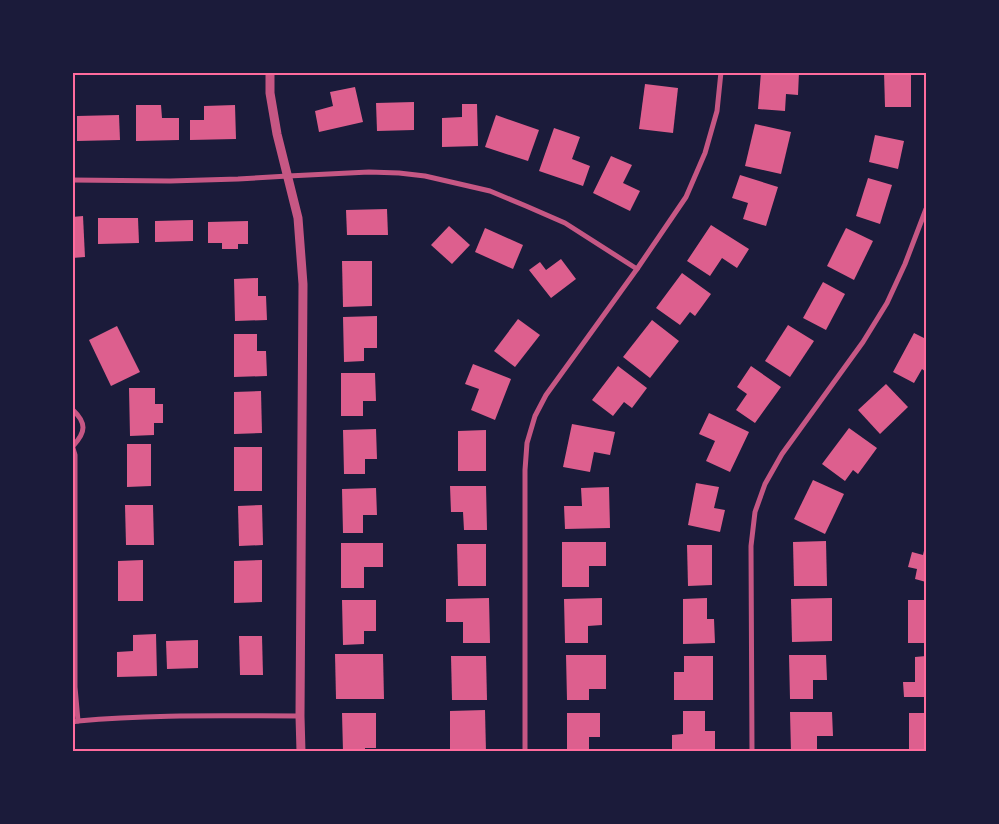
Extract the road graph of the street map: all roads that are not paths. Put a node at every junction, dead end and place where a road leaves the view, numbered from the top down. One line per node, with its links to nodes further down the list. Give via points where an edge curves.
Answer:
1 (270, 72): 3 (street, via 270,92)
2 (721, 72): 6 (street, via 717,110 705,153 686,197)
3 (288, 176): 4 (street, via 228,180); 6 (street, via 398,173 490,191 566,223); 9 (street, via 298,218 303,284)
4 (72, 180)
5 (926, 211): 13 (street, via 887,303 863,342 782,454 755,512 751,546)
6 (636, 269): 12 (street, via 546,395 527,442)
7 (72, 409): 8 (street, via 83,424 83,432)
8 (73, 446): 10 (street)
9 (300, 716): 10 (street, via 159,715); 11 (street)
10 (75, 721)
11 (302, 752)
12 (525, 752)
13 (752, 752)

